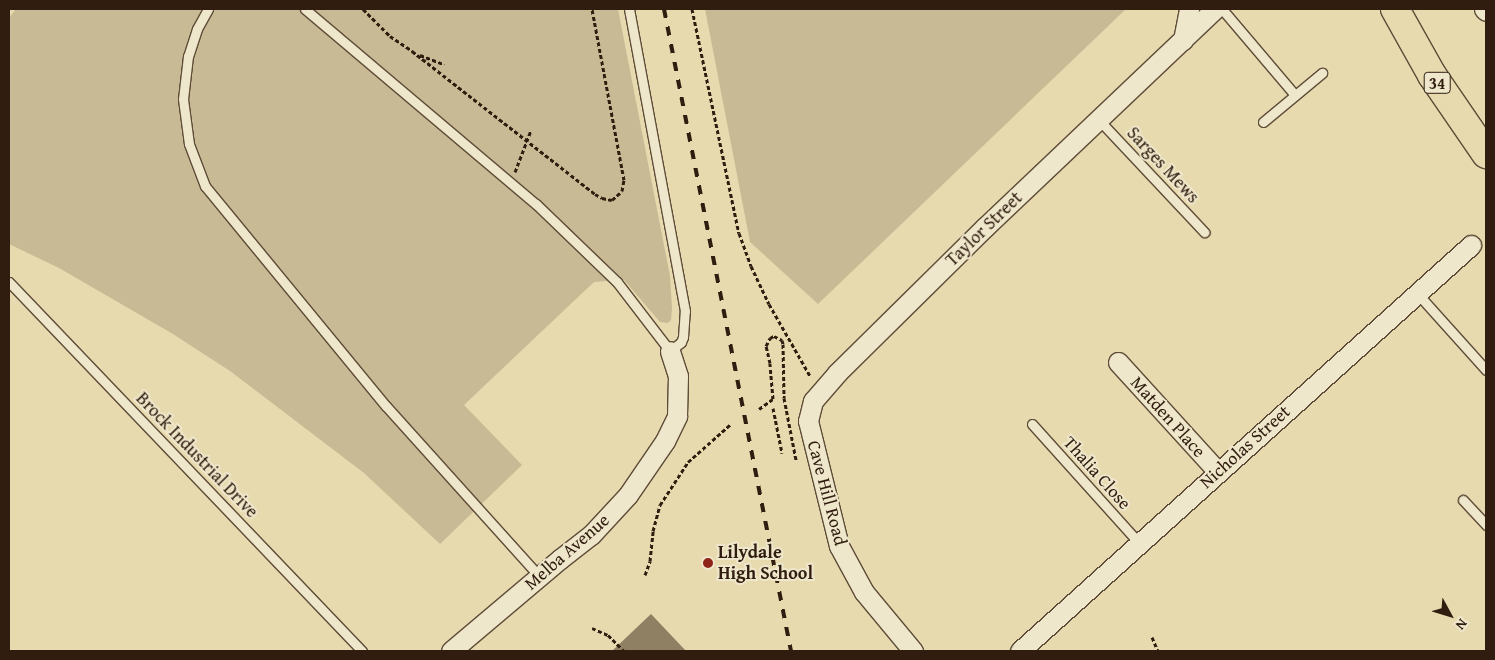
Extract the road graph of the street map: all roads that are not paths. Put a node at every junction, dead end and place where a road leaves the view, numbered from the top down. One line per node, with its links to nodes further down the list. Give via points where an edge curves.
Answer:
1 (208, 9): 27 (lane, via 188,56 183,99 189,144 205,186 386,406)
2 (305, 9): 18 (lane, via 536,204 617,282)
3 (629, 9): 18 (lane, via 685,311 683,337)
4 (1189, 9): 8 (street)
5 (1216, 9): 8 (street, Taylor Street)
6 (1222, 9): 10 (lane)
7 (1395, 9): 13 (highway, 34, via 1432,75)
8 (1183, 40): 11 (street, Taylor Street)
9 (1322, 73): 10 (lane)
10 (1295, 95): 12 (lane)
11 (1099, 120): 14 (lane, Sarges Mews); 22 (street, Taylor Street, via 837,372 813,402 808,421)
12 (1263, 122)
13 (1486, 154)
14 (1204, 232)
15 (1471, 245): 17 (street, Nicholas Street)
16 (9, 282): 28 (lane, Brock Industrial Drive)
17 (1418, 293): 20 (lane); 23 (street, Nicholas Street)
18 (670, 351): 27 (street, Melba Avenue, via 678,376 677,416 665,441 628,495 597,529)
19 (1118, 362): 23 (street, Matden Place)
20 (1486, 370)
21 (1032, 424): 26 (lane, Thalia Close)
22 (810, 432): 30 (street, Cave Hill Road, via 839,546 864,592)
23 (1218, 472): 26 (street, Nicholas Street)
24 (1463, 500): 25 (lane)
25 (1486, 525)
26 (1139, 543): 31 (street, Nicholas Street)
27 (539, 576): 29 (street, Melba Avenue)
28 (362, 651)
29 (451, 651)
30 (913, 651)
31 (1020, 651)

